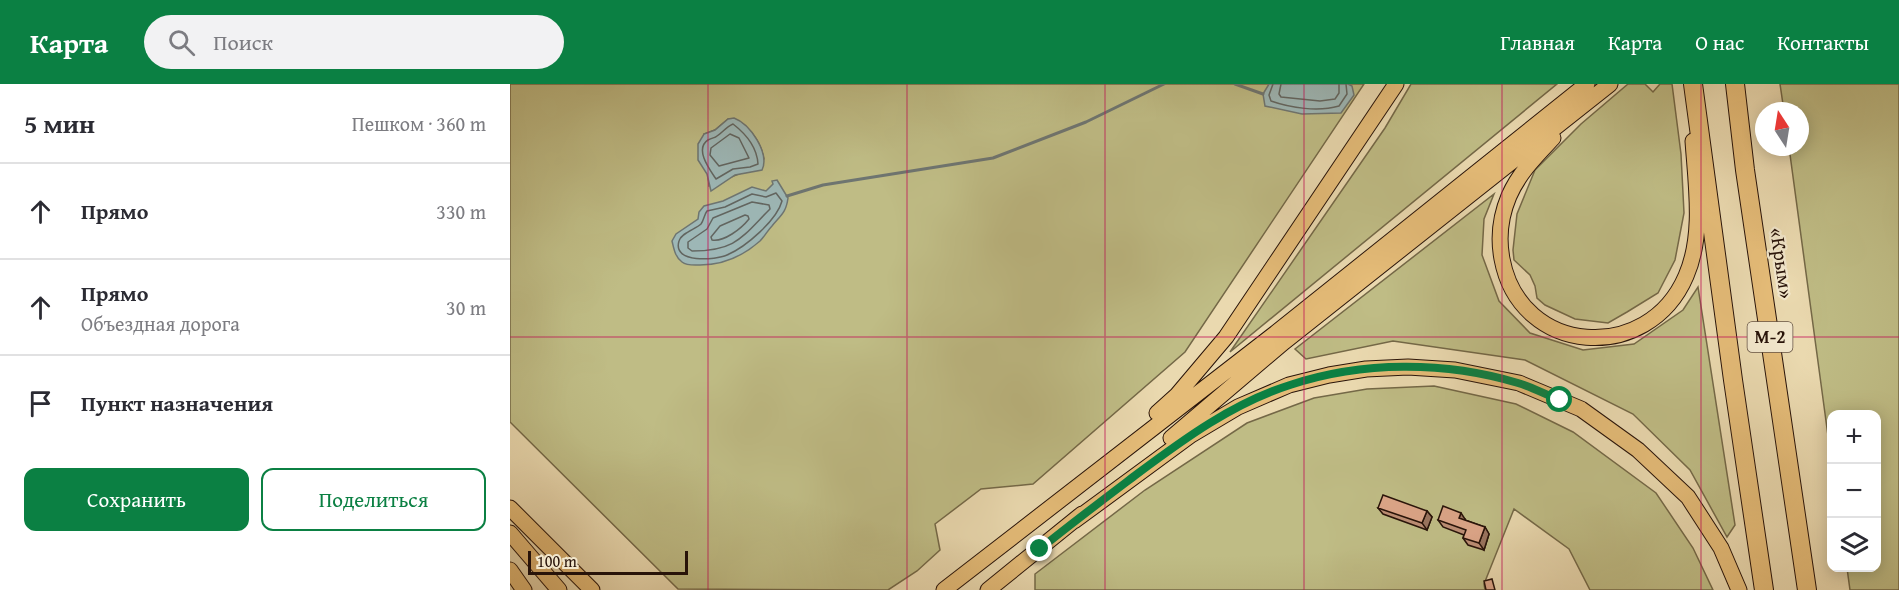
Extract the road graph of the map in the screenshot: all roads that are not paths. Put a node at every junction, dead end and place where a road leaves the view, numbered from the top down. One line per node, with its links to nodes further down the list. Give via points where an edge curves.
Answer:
1 (1396, 84): 7 (main road, via 1226,337 1177,396)
2 (1587, 84): 7 (main road, via 1286,325)
3 (1610, 84): 6 (main road)
4 (1691, 84): 6 (main road, via 1697,213 1687,276 1658,316 1635,331 1586,339 1557,331 1532,315 1515,296 1500,246 1509,196 1525,168); 20 (highway, М-2)
5 (1735, 84): 21 (highway, «Крым» / М-2)
6 (1583, 104): 9 (main road, via 1284,342)
7 (1058, 500): 11 (main road)
8 (510, 508): 15 (main road)
9 (1074, 521): 18 (main road); 19 (main road, via 1191,435 1238,407 1289,385 1366,369 1455,370 1519,383 1581,409 1638,450 1688,497 1721,548)
10 (510, 533): 14 (main road)
11 (972, 568): 16 (main road); 17 (main road)
12 (510, 570): 13 (main road)
13 (524, 590)
14 (559, 590)
15 (592, 590)
16 (939, 590)
17 (944, 590)
18 (988, 590)
19 (1739, 590)
20 (1764, 590)
21 (1807, 590)

